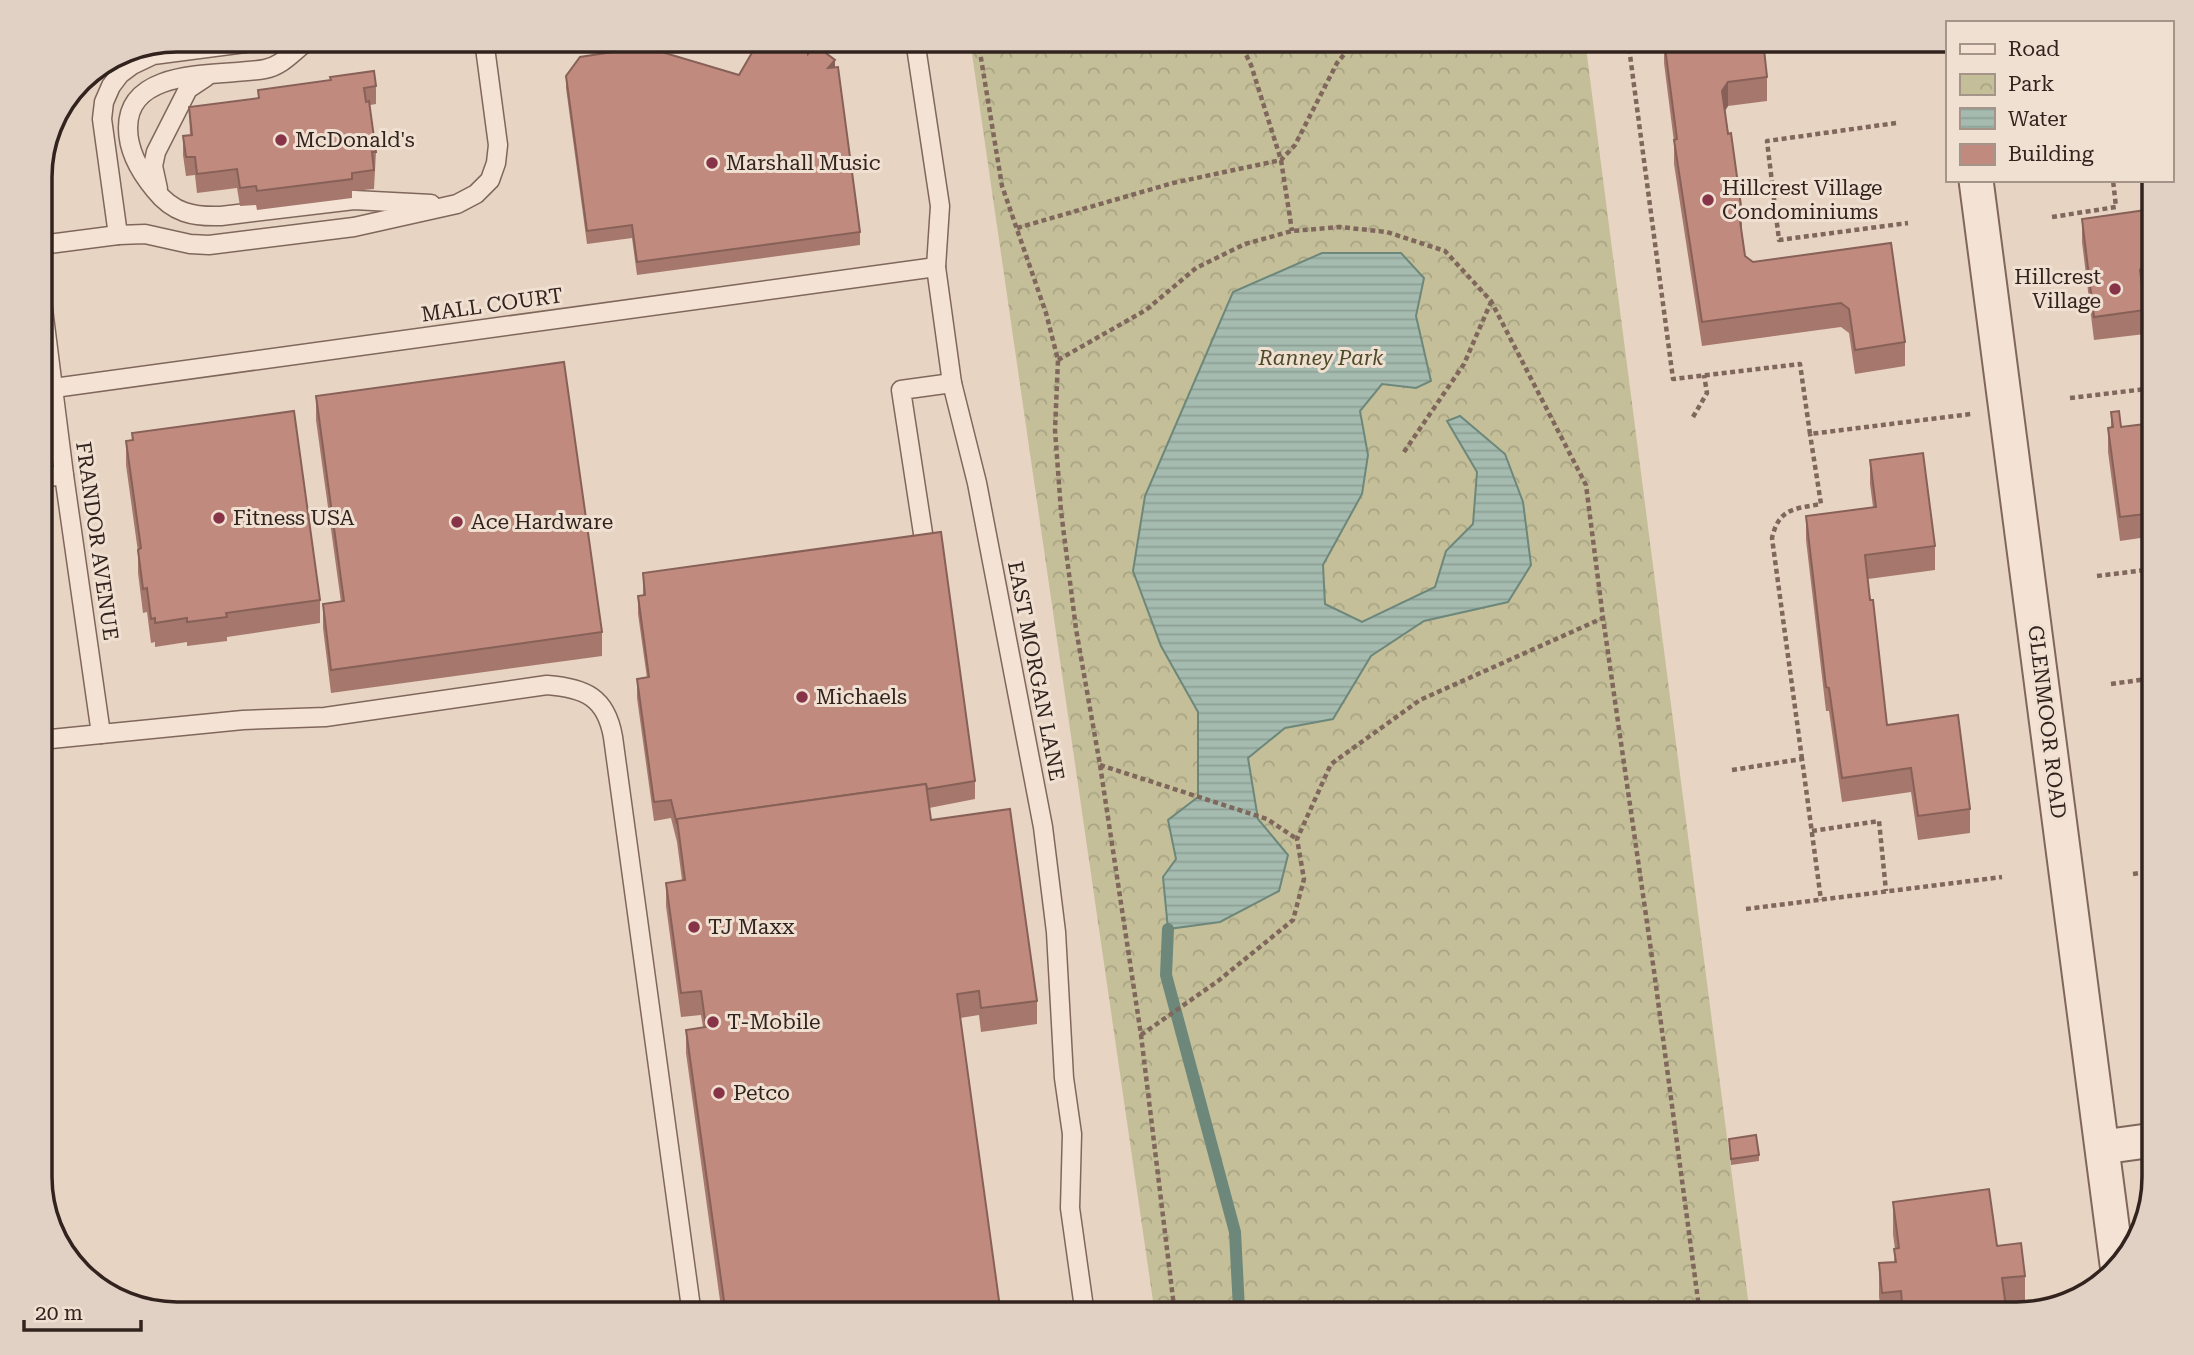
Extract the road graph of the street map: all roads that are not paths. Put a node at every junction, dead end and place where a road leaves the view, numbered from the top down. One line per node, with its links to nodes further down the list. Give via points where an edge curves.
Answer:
1 (293, 53): 5 (lane, via 267,69)
2 (486, 53): 8 (lane, via 498,145 496,163 490,180)
3 (917, 53): 11 (lane, EAST MORGAN LANE, via 940,206)
4 (153, 55): 9 (lane, via 120,74 104,102 102,119)
5 (209, 75): 7 (lane, via 188,89 156,152 153,166); 7 (lane, via 155,86 144,91 131,110 128,134 132,153)
6 (1976, 182): 21 (street, GLENMOOR ROAD)
7 (161, 198): 8 (lane, via 200,217 354,200)
8 (457, 204): 9 (lane, via 354,226 209,245 145,234)
9 (118, 235): 10 (lane)
10 (53, 243)
11 (936, 267): 13 (lane, EAST MORGAN LANE); 14 (lane, MALL COURT)
12 (53, 381): 14 (lane, FRANDOR AVENUE)
13 (952, 383): 17 (lane, via 901,390); 24 (lane, EAST MORGAN LANE, via 977,482 1043,827 1072,1134 1070,1208)
14 (54, 388): 15 (lane, FRANDOR AVENUE)
15 (64, 475): 16 (lane); 18 (lane, FRANDOR AVENUE)
16 (53, 476)
17 (926, 553)
18 (101, 734): 19 (lane); 23 (lane, via 325,717 547,685 584,692 600,705 610,720 613,737)
19 (53, 739)
20 (2142, 1142): 21 (street)
21 (2103, 1147): 22 (street, GLENMOOR ROAD)
22 (2116, 1254)
23 (690, 1302)
24 (1083, 1302)

